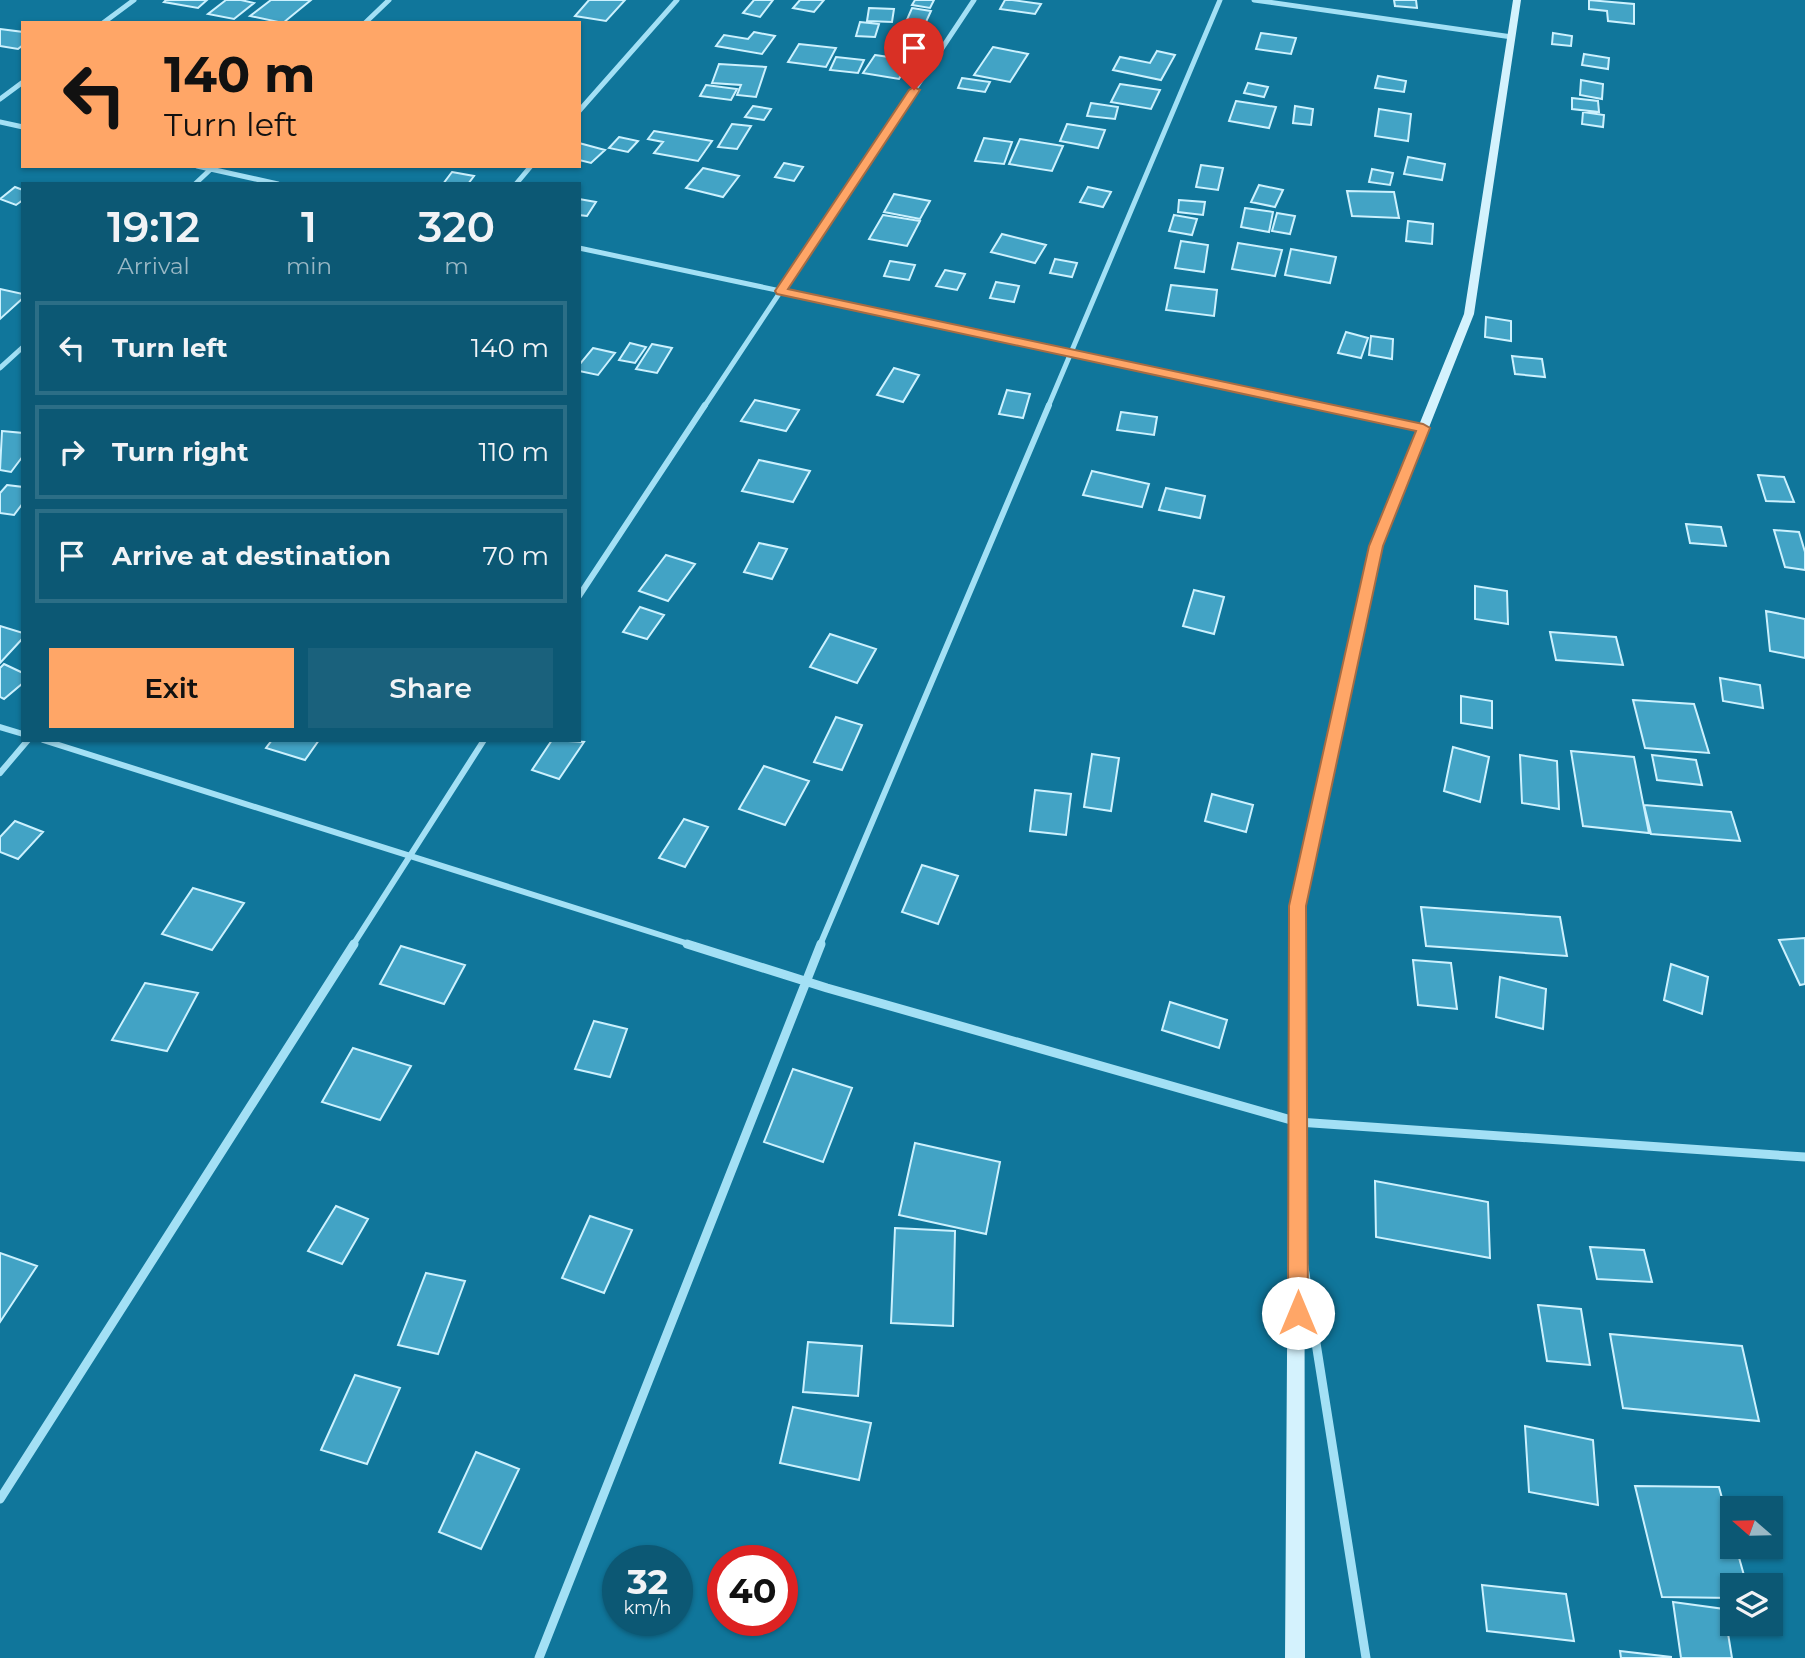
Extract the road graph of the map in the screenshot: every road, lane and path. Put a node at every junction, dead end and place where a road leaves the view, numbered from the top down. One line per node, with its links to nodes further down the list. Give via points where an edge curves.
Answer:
1 (134, 0): 8 (street)
2 (389, 0): 9 (street)
3 (677, 0): 13 (street)
4 (974, 0): 22 (street)
5 (1220, 0): 24 (street)
6 (1254, 0): 10 (street)
7 (1517, 0): 10 (street)
8 (106, 21)
9 (367, 21)
10 (1513, 37): 26 (street, via 1469,314)
11 (21, 83): 12 (street)
12 (0, 99)
13 (581, 109)
14 (0, 122): 15 (street)
15 (21, 127)
16 (212, 168): 18 (street); 19 (street)
17 (529, 168): 20 (street)
18 (197, 182)
19 (270, 182)
20 (518, 182)
21 (581, 248): 22 (street)
22 (781, 291): 24 (street); 27 (street)
23 (21, 349): 25 (street)
24 (1070, 353): 26 (street); 35 (street)
25 (0, 368)
26 (1423, 428): 36 (street, via 1376,546 1297,906)
27 (581, 593)
28 (0, 727): 29 (street)
29 (21, 733)
30 (26, 742): 33 (street)
31 (49, 742): 34 (street)
32 (483, 742): 34 (street)
33 (0, 773)
34 (408, 856): 35 (street); 39 (street)
35 (805, 981): 36 (street); 40 (street)
36 (1298, 1122): 37 (street); 38 (street)
37 (1805, 1157)
38 (1298, 1229): 41 (street); 42 (street)
39 (0, 1499)
40 (539, 1658)
41 (1296, 1658)
42 (1366, 1658)

